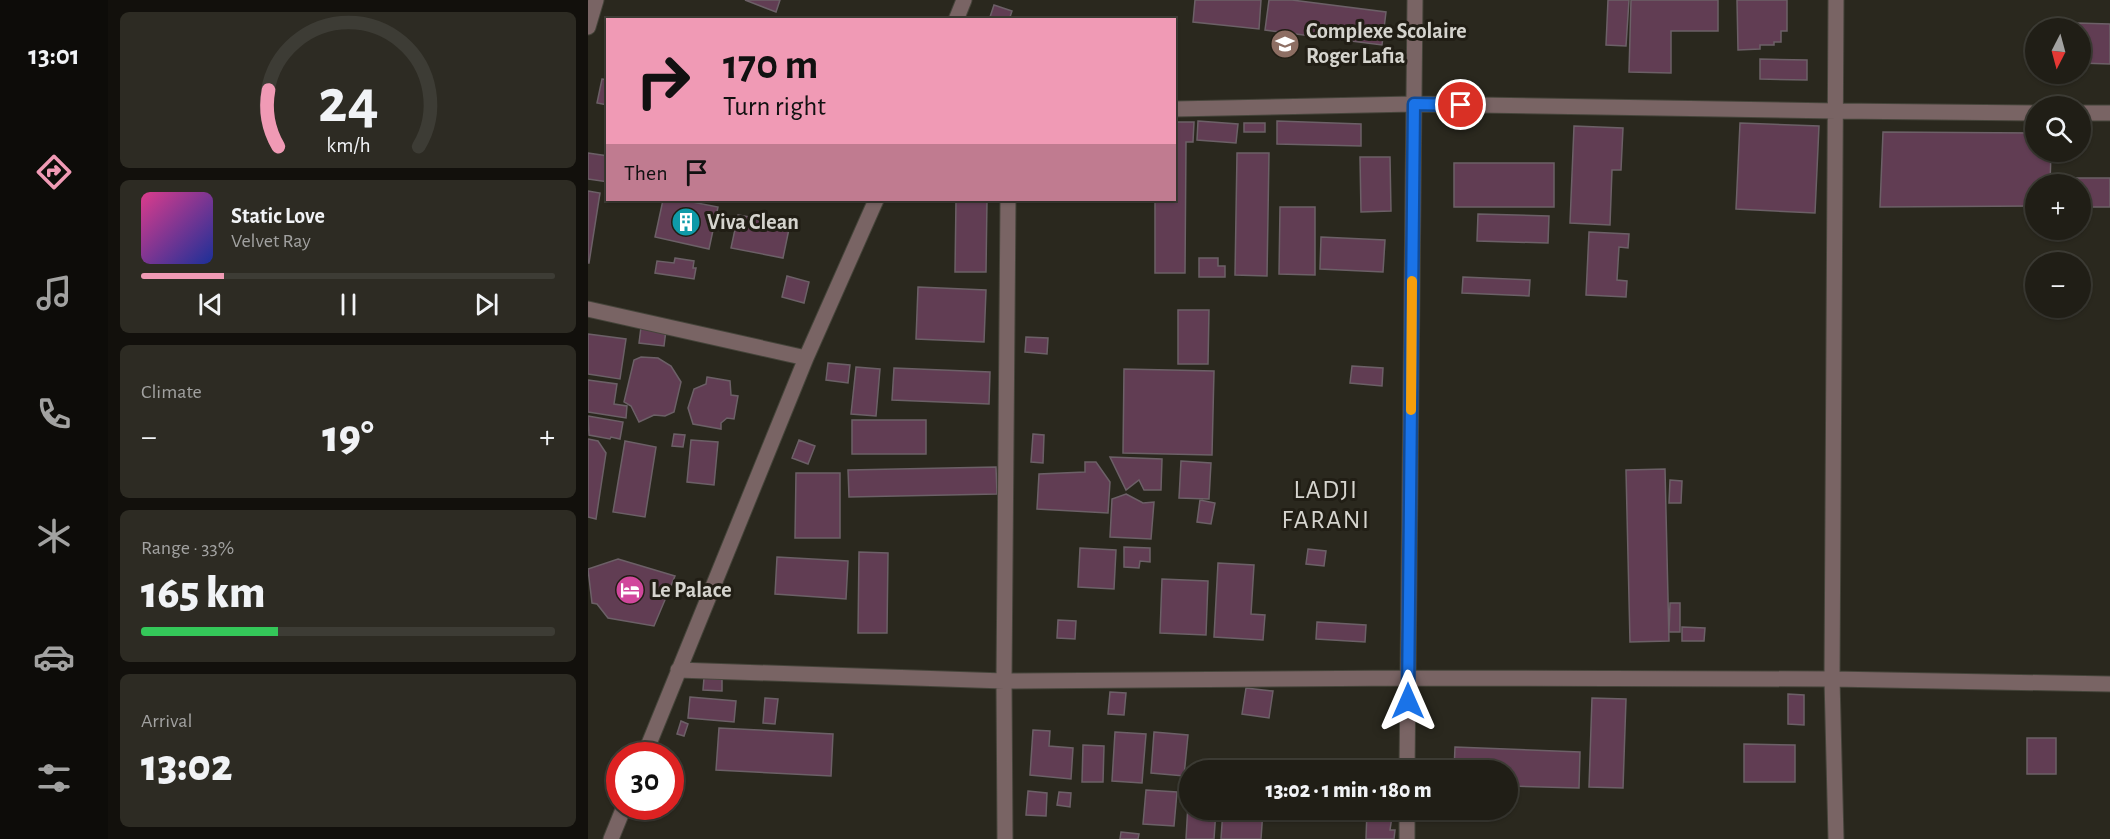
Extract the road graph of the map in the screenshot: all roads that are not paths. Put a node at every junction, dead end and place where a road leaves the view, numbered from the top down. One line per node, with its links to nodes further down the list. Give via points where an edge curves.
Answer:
1 (596, 0): 6 (street)
2 (964, 0): 5 (street)
3 (1414, 0): 7 (street)
4 (1836, 0): 9 (street)
5 (957, 18)
6 (588, 27)
7 (1414, 104): 8 (street); 9 (street); 18 (street)
8 (1176, 109)
9 (1836, 111): 10 (street); 19 (street)
10 (2025, 113)
11 (2091, 113): 12 (street)
12 (2110, 113)
13 (876, 201): 16 (street)
14 (1008, 201): 20 (street)
15 (588, 309): 16 (street)
16 (806, 358): 17 (street)
17 (678, 670): 20 (street); 22 (street)
18 (1408, 678): 19 (street); 20 (street); 23 (street)
19 (1832, 679): 21 (street); 29 (street)
20 (1004, 681): 27 (street)
21 (2110, 684)
22 (650, 742)
23 (1407, 760)
24 (619, 820): 26 (street)
25 (1407, 820): 28 (street)
26 (611, 839)
27 (1005, 839)
28 (1407, 839)
29 (1836, 839)

